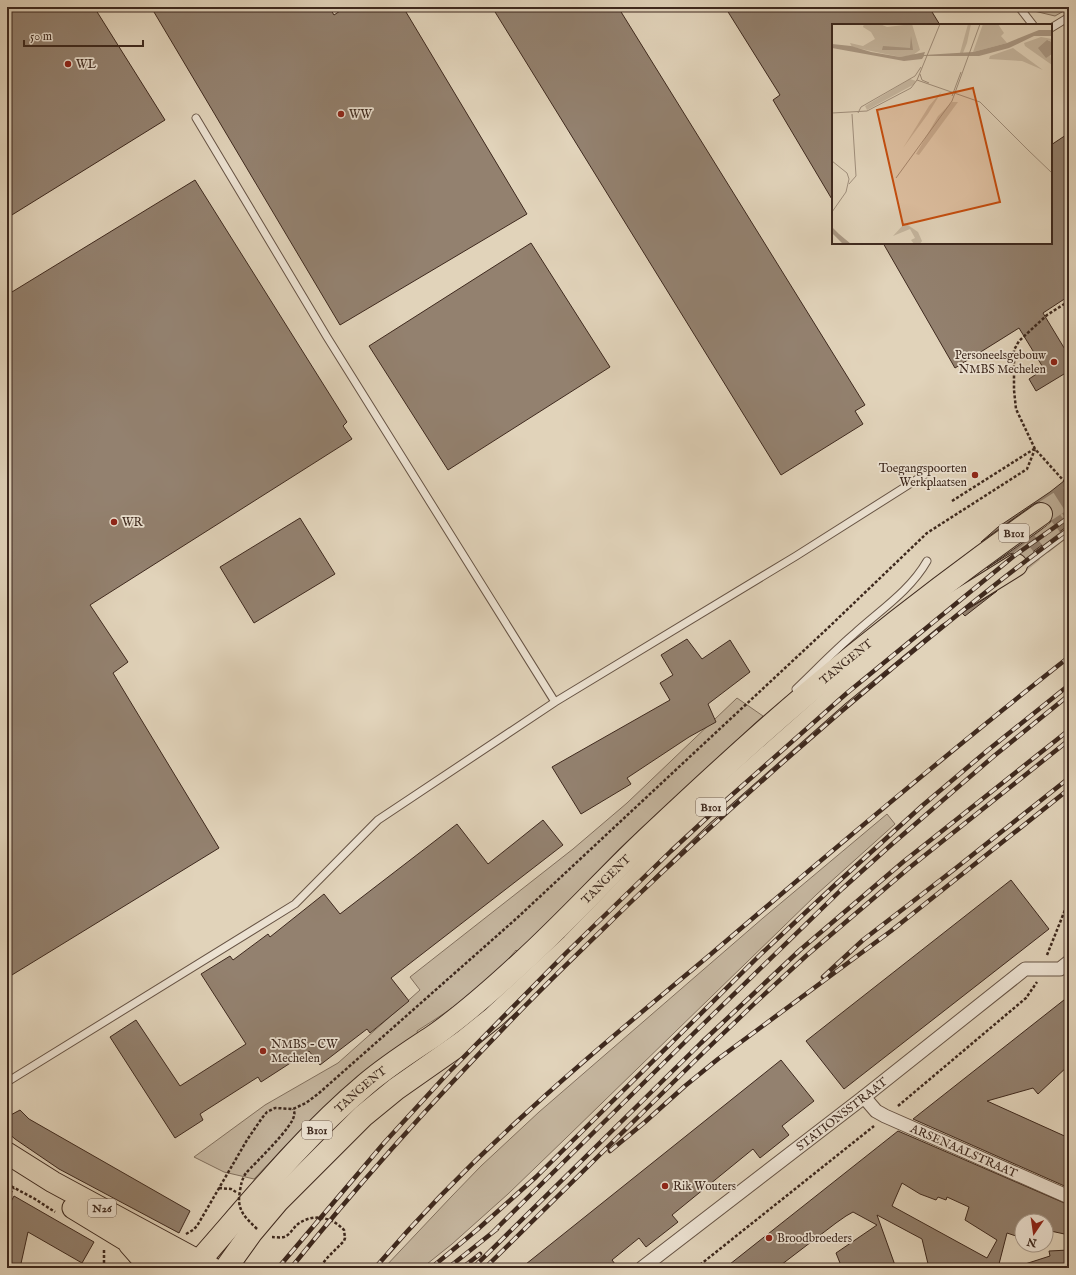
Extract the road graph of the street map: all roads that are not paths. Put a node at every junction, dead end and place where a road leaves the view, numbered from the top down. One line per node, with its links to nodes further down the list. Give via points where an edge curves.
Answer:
1 (1019, 7): 3 (lane)
2 (1069, 17): 4 (lane)
3 (1032, 24)
4 (1052, 27)
5 (196, 118): 13 (lane, via 327,337)
6 (927, 473): 13 (lane, via 796,556)
7 (1041, 514): 15 (highway, TANGENT / B101, via 908,612)
8 (1069, 531): 11 (lane, via 1013,573)
9 (927, 561): 12 (lane, via 918,577 909,586 852,635)
10 (1016, 564): 11 (highway, TANGENT / B101)
11 (972, 592): 26 (highway, TANGENT / B101, via 934,616 759,764 646,868 572,945 493,1018 363,1116 278,1201)
12 (790, 695)
13 (555, 702): 17 (lane, via 378,820 295,904)
14 (781, 706): 15 (lane)
15 (768, 728): 23 (highway, TANGENT / B101, via 642,843 554,933 492,990 464,1014 380,1072 346,1101 263,1188)
16 (1069, 962): 18 (street, STATIONSSTRAAT, via 1060,969 1025,969)
17 (7, 1082)
18 (864, 1097): 21 (street, ARSENAALSTRAAT, via 876,1111 885,1116); 27 (street, STATIONSSTRAAT)
19 (7, 1152): 23 (main road, N26, via 53,1182)
20 (11, 1178): 22 (main road, N26)
21 (1069, 1197)
22 (124, 1239): 24 (main road); 25 (main road, N26, via 160,1254)
23 (201, 1266)
24 (150, 1268)
25 (174, 1268)
26 (226, 1268)
27 (642, 1268)

